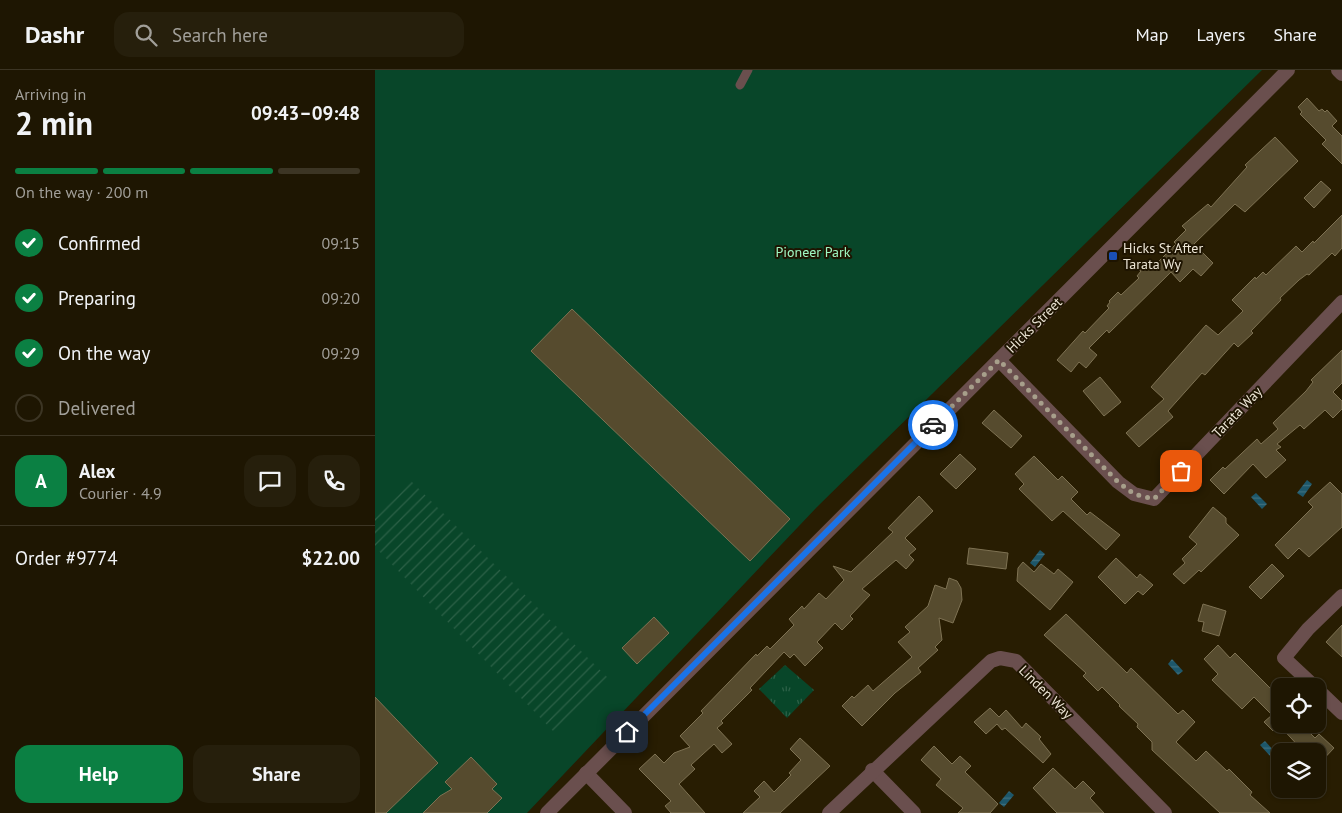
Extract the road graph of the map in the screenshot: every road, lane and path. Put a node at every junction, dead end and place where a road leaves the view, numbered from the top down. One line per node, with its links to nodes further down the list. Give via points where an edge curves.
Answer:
1 (748, 70): 5 (lane)
2 (1288, 70): 7 (street, Hicks Street)
3 (1338, 70): 4 (street)
4 (1342, 74)
5 (740, 85)
6 (1342, 302): 7 (street, Tarata Way, via 1154,499 1134,494 1118,482)
7 (999, 360): 13 (street, Hicks Street)
8 (1342, 596): 9 (street, via 1284,658)
9 (1305, 678)
10 (1326, 698): 11 (street)
11 (1342, 713)
12 (873, 770): 16 (street, Linden Way); 17 (street); 18 (street, Linden Way, via 991,661 1008,659 1016,661)
13 (586, 773): 14 (street, Hicks Street); 15 (street)
14 (547, 813)
15 (625, 813)
16 (829, 813)
17 (914, 813)
18 (1165, 813)

